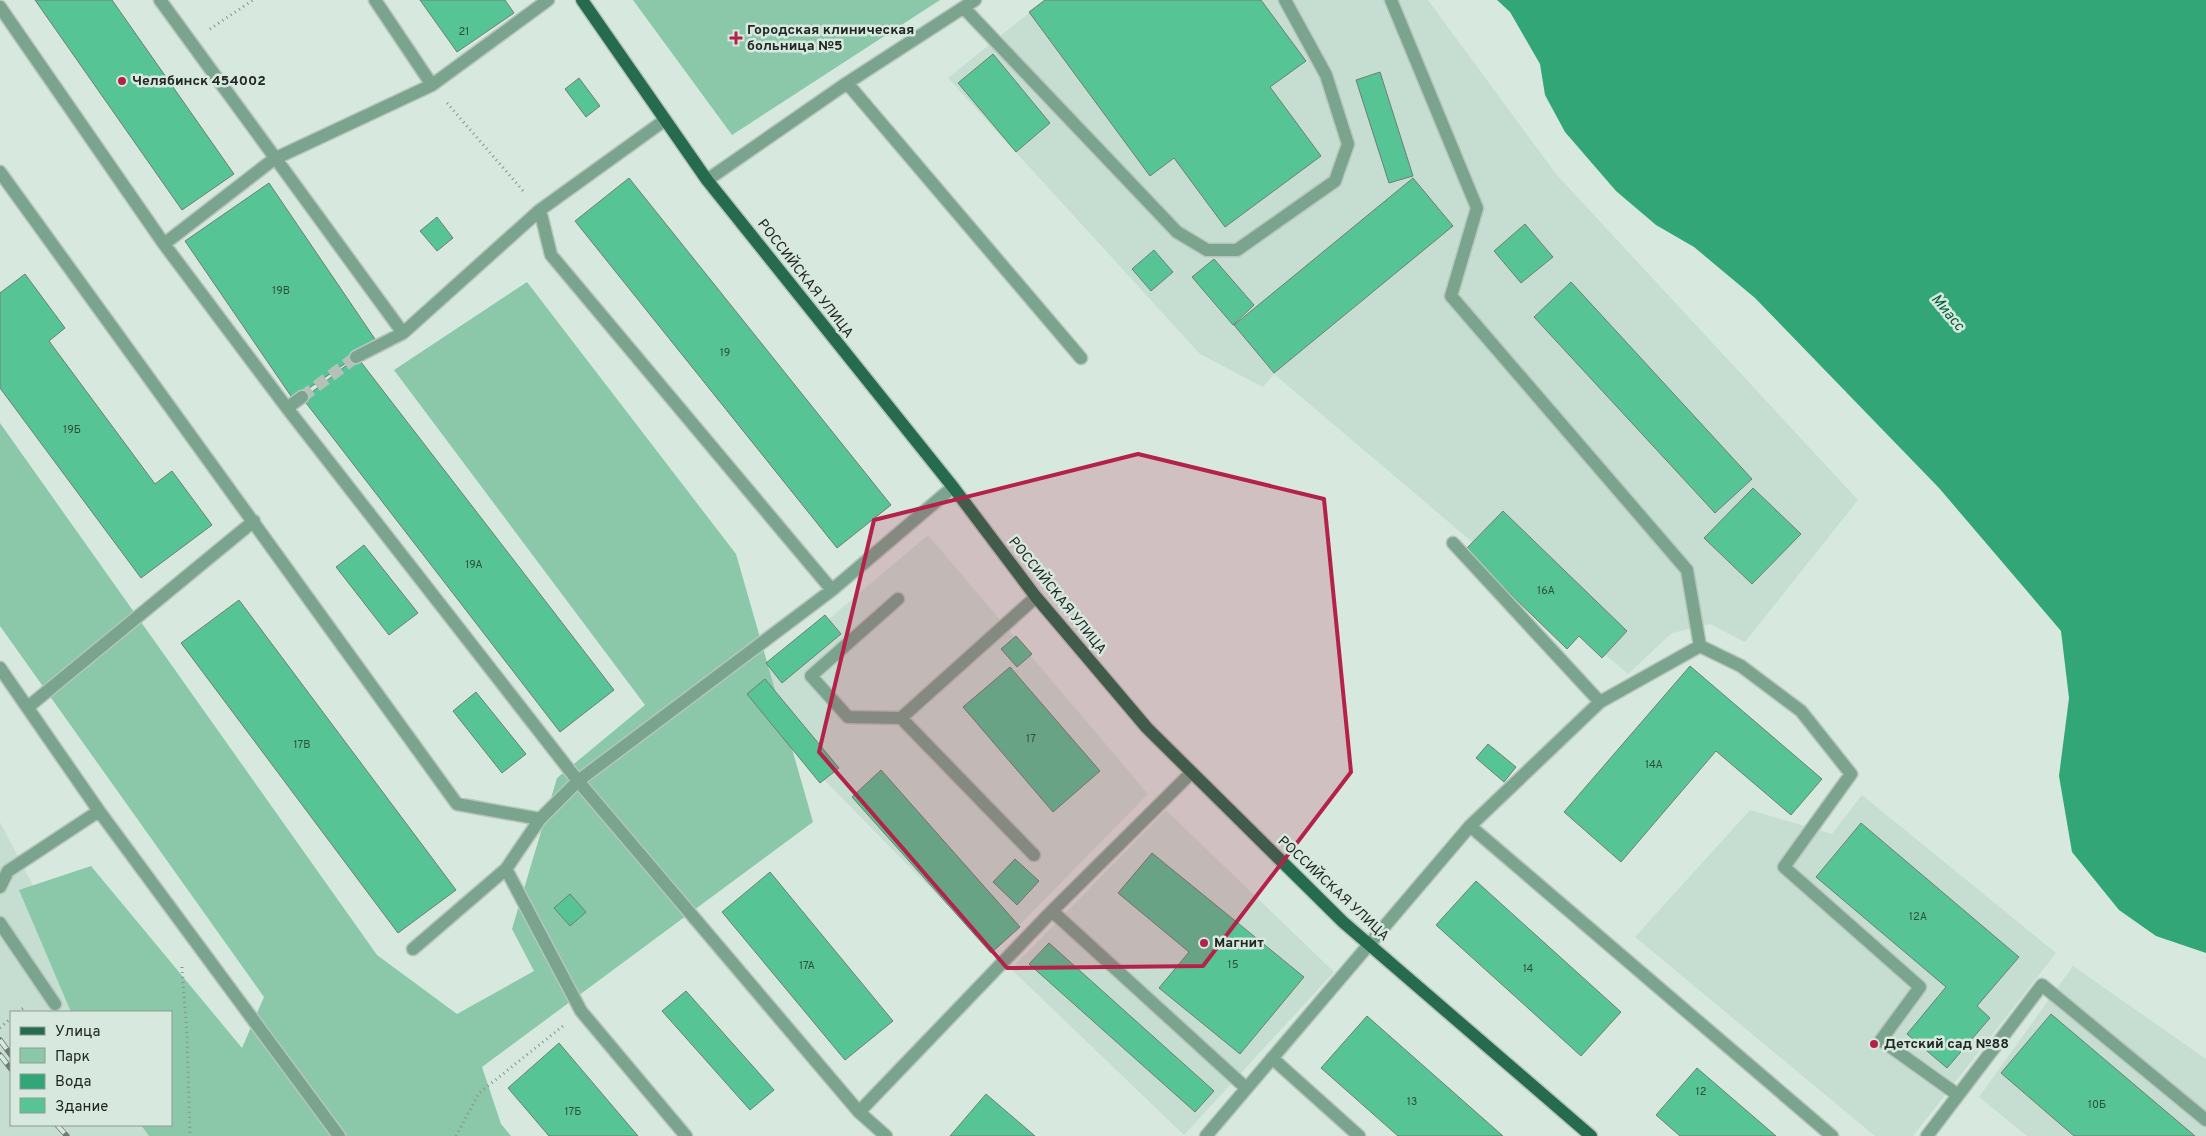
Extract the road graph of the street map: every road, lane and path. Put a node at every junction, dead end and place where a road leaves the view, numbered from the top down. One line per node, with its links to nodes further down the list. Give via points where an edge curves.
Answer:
1 (160, 0): 11 (lane)
2 (252, 0): 11 (path)
3 (375, 0): 13 (lane)
4 (548, 0): 13 (lane)
5 (582, 0): 14 (main road, РОССИЙСКАЯ УЛИЦА)
6 (975, 0): 10 (lane)
7 (1285, 0): 10 (lane, via 1326,76 1348,144 1335,181 1237,250 1207,250 1177,232)
8 (1391, 0): 31 (lane, via 1477,208 1451,296 1687,570)
9 (0, 7): 19 (lane)
10 (964, 8): 12 (lane)
11 (191, 43): 15 (lane)
12 (847, 83): 17 (lane); 22 (lane)
13 (432, 85): 15 (lane); 18 (path)
14 (665, 120): 17 (main road, РОССИЙСКАЯ УЛИЦА); 18 (lane)
15 (274, 159): 19 (lane); 20 (lane)
16 (0, 172): 26 (lane)
17 (707, 180): 25 (main road, РОССИЙСКАЯ УЛИЦА)
18 (540, 210): 20 (lane); 28 (lane, via 551,256)
19 (164, 244): 24 (lane)
20 (403, 333): 21 (lane)
21 (356, 356)
22 (1081, 358)
23 (302, 396): 24 (lane)
24 (287, 408): 37 (lane)
25 (953, 487): 28 (lane); 29 (main road, РОССИЙСКАЯ УЛИЦА)
26 (254, 522): 34 (lane); 39 (lane, via 457,804)
27 (1453, 544): 33 (lane)
28 (832, 590): 37 (lane)
29 (1036, 597): 35 (lane); 36 (main road, РОССИЙСКАЯ УЛИЦА, via 1147,728)
30 (898, 599): 35 (lane, via 811,676 848,718)
31 (1700, 646): 33 (lane); 55 (lane, via 1741,666 1801,711 1851,774 1784,867 1920,987 1882,1040)
32 (0, 668): 34 (lane)
33 (1600, 702): 40 (lane)
34 (28, 707): 38 (lane)
35 (900, 718): 41 (lane)
36 (1191, 773): 44 (lane); 47 (main road, РОССИЙСКАЯ УЛИЦА)
37 (578, 781): 39 (lane); 56 (lane)
38 (99, 811): 43 (lane, via 8,871); 45 (lane)
39 (540, 819): 42 (lane)
40 (1470, 826): 47 (lane); 66 (lane)
41 (1034, 855)
42 (506, 869): 48 (lane); 50 (lane)
43 (0, 887)
44 (1052, 911): 54 (lane); 56 (lane)
45 (178, 920): 58 (path, via 187,1035); 59 (lane)
46 (0, 923): 49 (lane)
47 (1368, 944): 53 (lane); 65 (main road, РОССИЙСКАЯ УЛИЦА)
48 (413, 949)
49 (55, 1004)
50 (581, 1011): 60 (path, via 479,1093); 61 (lane)
51 (10, 1019): 52 (path)
52 (0, 1028)
53 (1272, 1058): 54 (lane); 64 (lane)
54 (1246, 1088): 63 (lane)
55 (1958, 1095): 57 (lane, via 2042,985); 67 (lane)
56 (859, 1112): 62 (lane)
57 (2206, 1120)
58 (190, 1136)
59 (338, 1136)
60 (456, 1136)
61 (686, 1136)
62 (886, 1136)
63 (1206, 1136)
64 (1358, 1136)
65 (1591, 1136)
66 (1832, 1136)
67 (1927, 1136)

